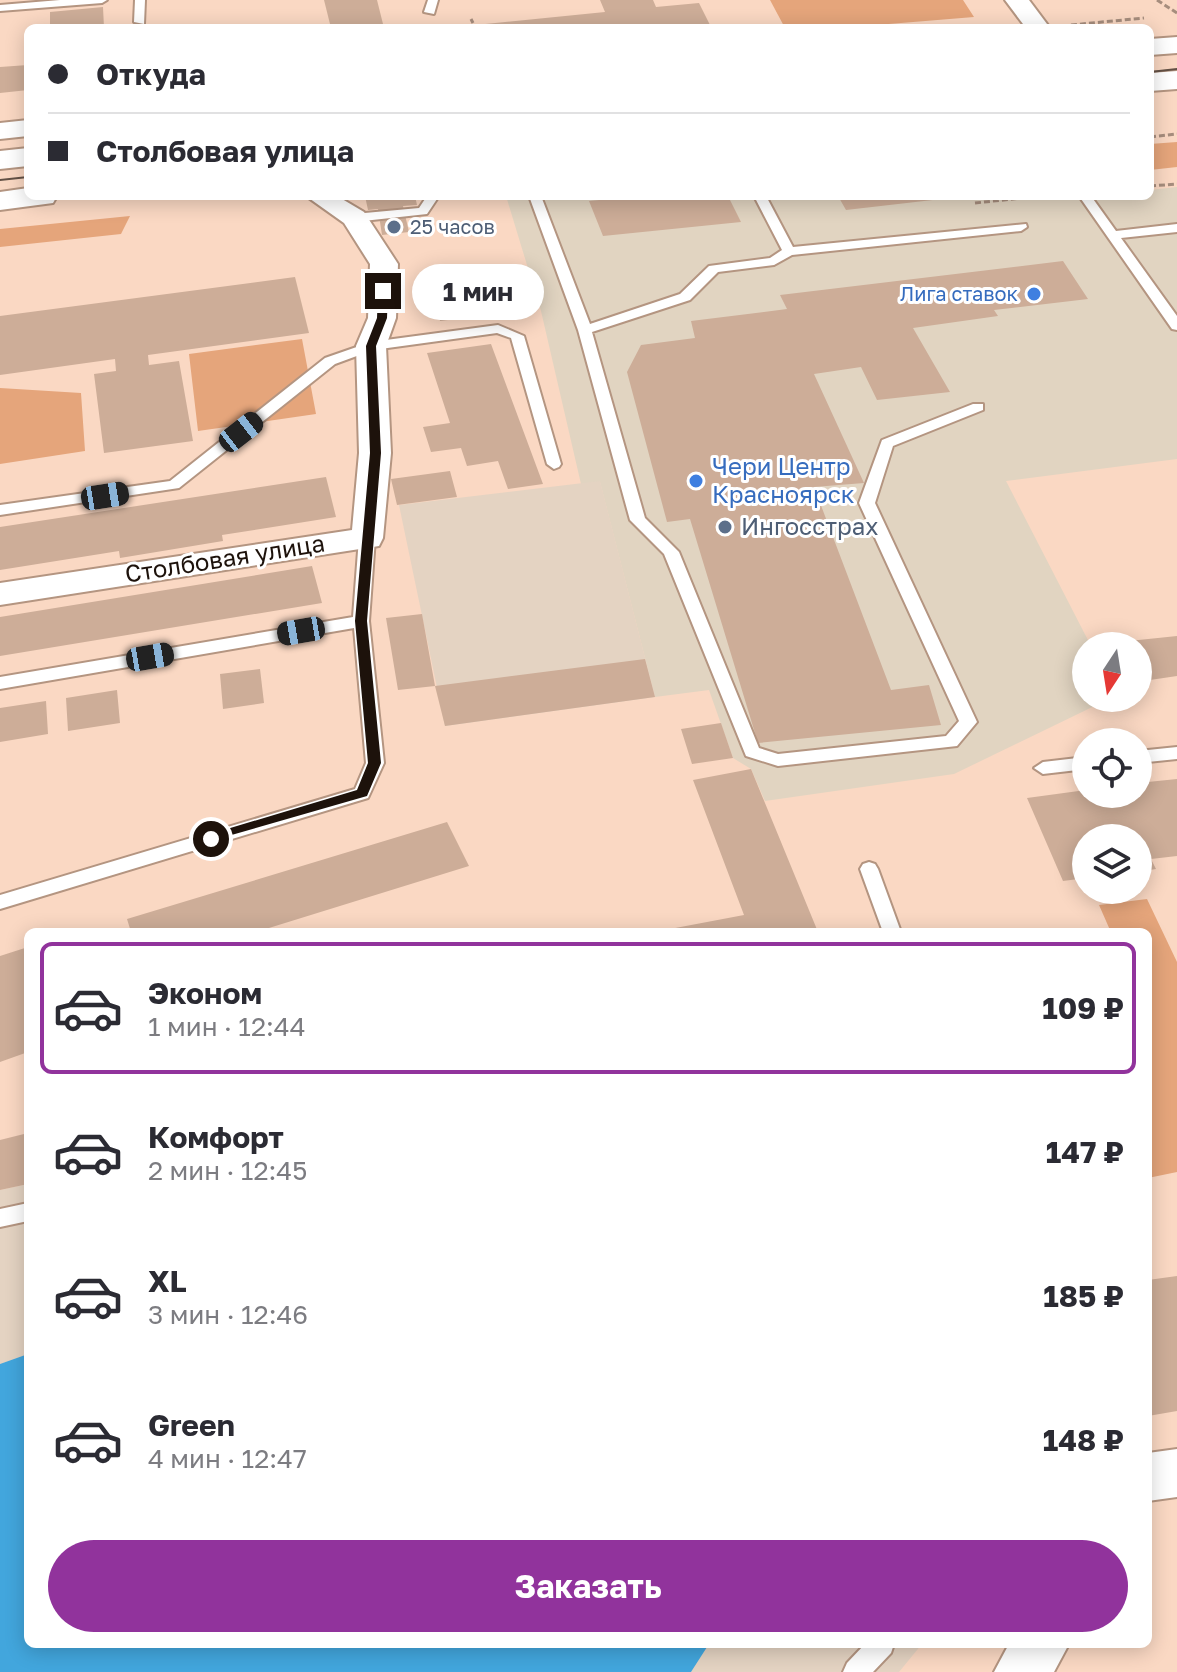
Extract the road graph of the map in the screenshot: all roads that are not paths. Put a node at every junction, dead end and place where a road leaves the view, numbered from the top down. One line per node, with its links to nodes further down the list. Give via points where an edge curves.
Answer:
1 (92, 0): 2 (lane); 5 (lane)
2 (102, 0)
3 (140, 0): 6 (lane)
4 (1017, 0): 7 (street)
5 (0, 8)
6 (140, 22)
7 (1035, 24)
8 (1177, 45): 9 (highway)
9 (1154, 47)
10 (1177, 80): 11 (highway)
11 (1154, 82)
12 (24, 128): 13 (street)
13 (0, 131)
14 (24, 157): 15 (highway)
15 (0, 160)
16 (24, 198): 22 (highway)
17 (325, 200): 23 (street)
18 (430, 200): 23 (lane, via 423,211)
19 (536, 200): 29 (lane)
20 (762, 200): 27 (lane)
21 (1088, 200): 26 (lane)
22 (0, 201)
23 (354, 218): 30 (street, via 384,264 382,318)
24 (1021, 227): 27 (lane)
25 (1177, 228): 26 (lane)
26 (1110, 235): 28 (lane)
27 (789, 251): 29 (lane, via 774,261 714,269 685,297)
28 (1177, 326)
29 (585, 330): 31 (lane, via 638,520 671,552 752,752 778,760 951,742 968,722 867,503 887,443)
30 (371, 346): 32 (lane, via 498,329 517,336); 33 (lane, via 330,361 174,485); 34 (street, via 375,453)
31 (978, 407)
32 (554, 464)
33 (0, 510)
34 (367, 538): 35 (street, Столбовая улица); 36 (lane)
35 (0, 594)
36 (361, 621): 37 (lane); 43 (lane, via 375,763 362,793)
37 (0, 683)
38 (1177, 753): 39 (lane)
39 (1152, 756)
40 (1072, 765): 41 (lane)
41 (1043, 768)
42 (869, 869): 44 (lane)
43 (0, 902)
44 (891, 928)
45 (24, 1213): 46 (lane)
46 (0, 1218)
47 (1177, 1473): 48 (street)
48 (1152, 1476)
49 (878, 1648): 51 (lane)
50 (1040, 1648): 52 (street)
51 (856, 1672)
52 (1020, 1672)

